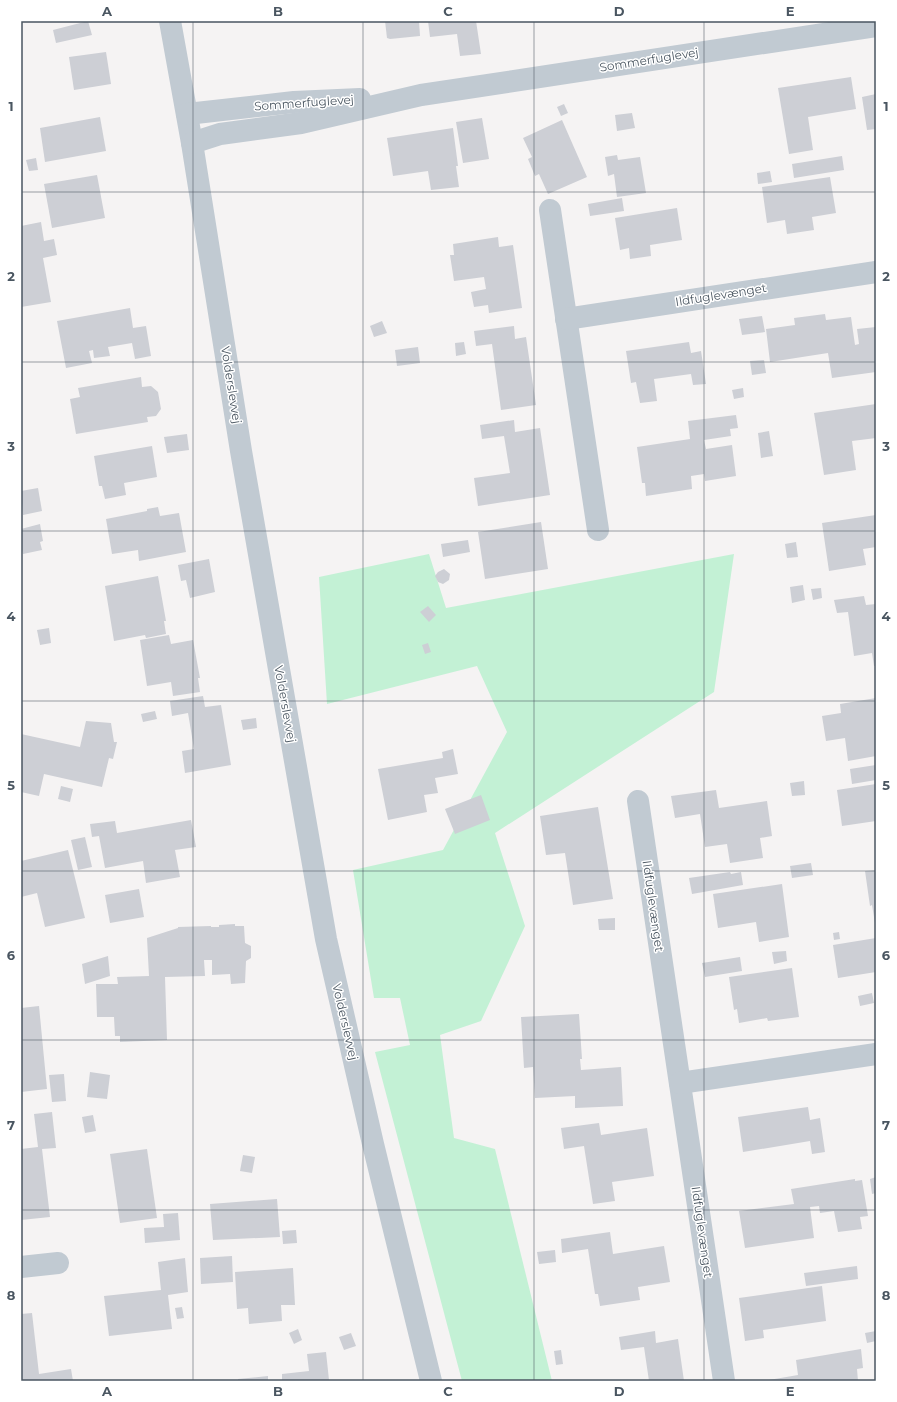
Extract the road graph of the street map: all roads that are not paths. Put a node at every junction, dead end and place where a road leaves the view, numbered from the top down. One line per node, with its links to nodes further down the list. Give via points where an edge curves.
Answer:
1 (170, 21): 5 (street, Volderslevvej)
2 (850, 25): 3 (street, Sommerfuglevej); 4 (street, Sommerfuglevej)
3 (876, 26)
4 (421, 95): 5 (street, Sommerfuglevej, via 294,102); 6 (street, Sommerfuglevej, via 301,123 220,134)
5 (187, 114): 6 (street, Volderslevvej)
6 (192, 143): 16 (street, Volderslevvej, via 243,459 326,939)
7 (550, 210): 9 (street)
8 (876, 272): 9 (street, Ildfuglevænget)
9 (566, 318): 10 (street)
10 (598, 530)
11 (638, 801): 13 (street, Ildfuglevænget)
12 (876, 1054): 13 (street)
13 (680, 1083): 17 (street, Ildfuglevænget)
14 (58, 1263): 15 (street)
15 (21, 1267)
16 (431, 1381)
17 (724, 1381)

